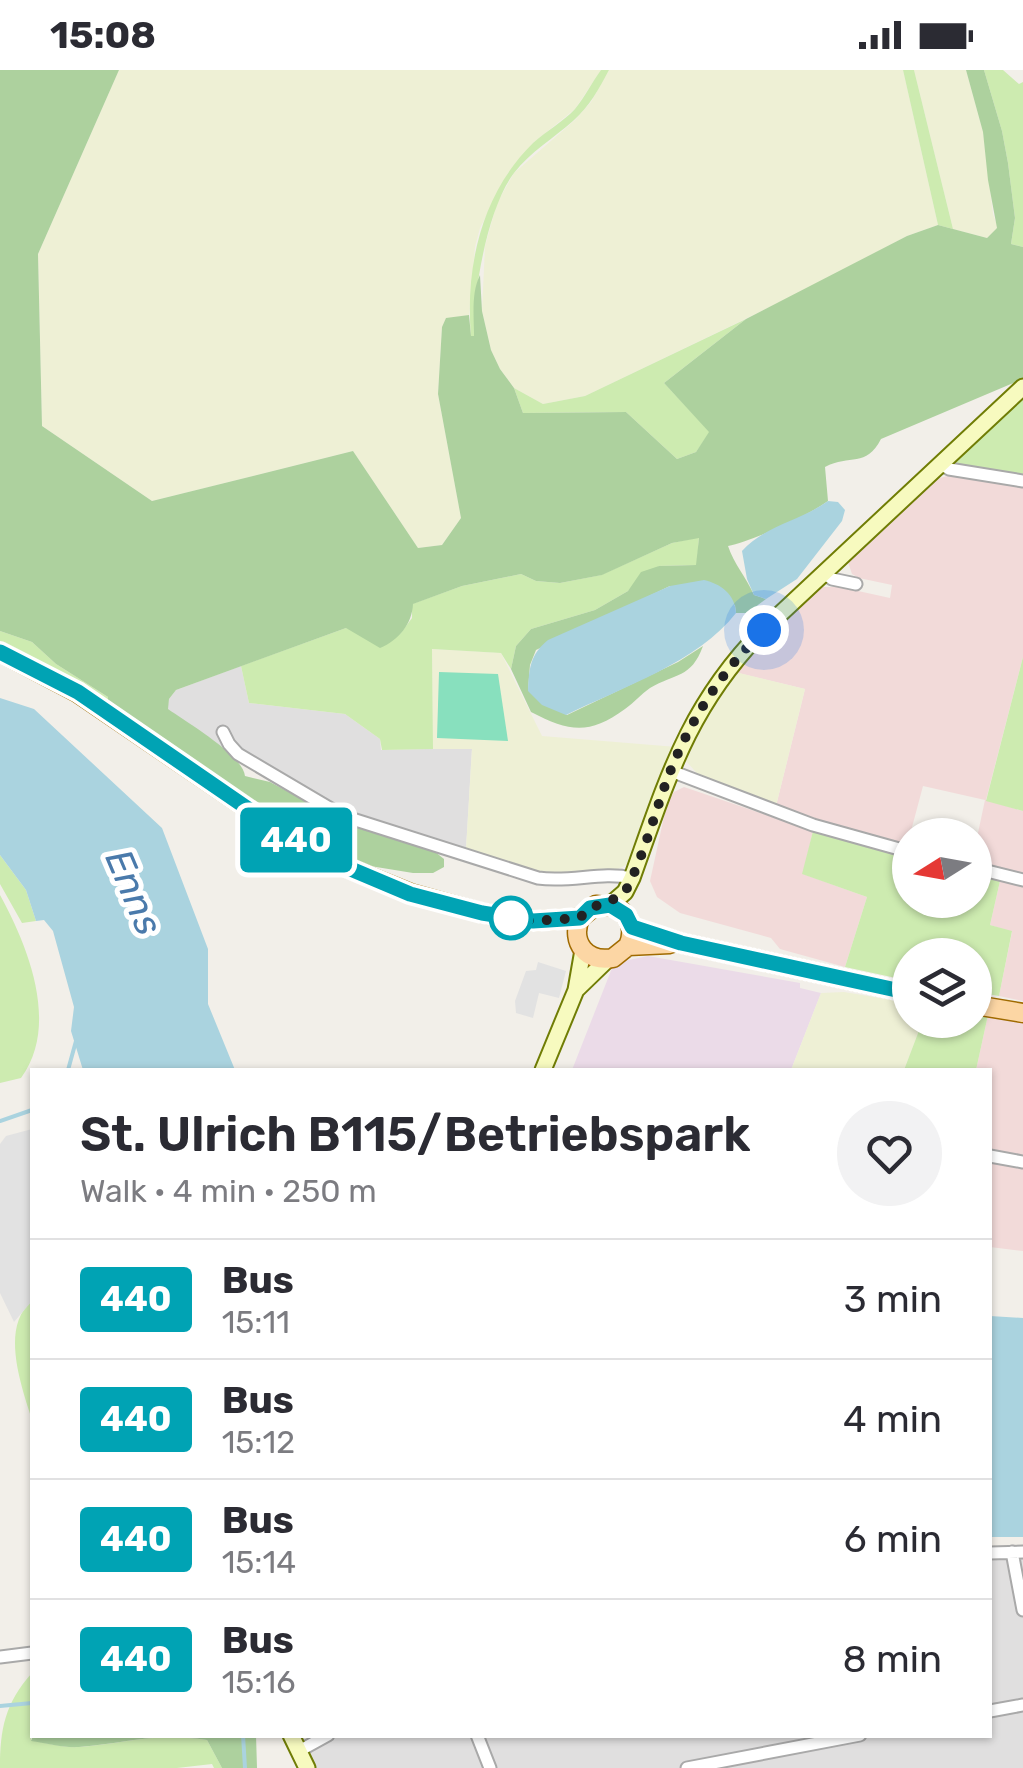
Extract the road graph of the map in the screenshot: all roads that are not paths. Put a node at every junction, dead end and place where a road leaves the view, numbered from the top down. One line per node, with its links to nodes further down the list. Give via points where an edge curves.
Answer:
1 (1023, 387): 2 (street)
2 (940, 464): 3 (street); 4 (street)
3 (1023, 481)
4 (824, 573): 5 (street); 8 (street, via 728,666)
5 (856, 584)
6 (0, 652): 14 (main road, via 78,692 276,828 346,867 445,904)
7 (223, 732): 12 (street, via 250,761 368,826 538,878 611,874)
8 (670, 771): 9 (street); 12 (street)
9 (892, 847)
10 (992, 872): 11 (street)
11 (1023, 880)
12 (629, 885): 15 (street)
13 (580, 918): 14 (main road); 15 (main road, via 590,908); 16 (main road)
14 (533, 921): 16 (main road)
15 (624, 923): 17 (main road, via 619,956); 19 (main road, via 681,943)
16 (580, 944): 17 (main road, via 593,958); 18 (street)
17 (606, 960): 18 (street)
18 (576, 990): 22 (street)
19 (892, 990)
20 (992, 1008): 21 (main road)
21 (1023, 1013)
22 (544, 1068)
23 (992, 1156): 24 (street)
24 (1023, 1162)
25 (1017, 1552): 26 (street)
26 (1023, 1610)
27 (30, 1653): 28 (street)
28 (0, 1657)
29 (1023, 1705): 30 (street)
30 (992, 1711)
31 (292, 1738): 35 (street)
32 (323, 1738): 35 (street)
33 (478, 1738): 38 (street)
34 (844, 1738): 36 (street)
35 (299, 1751): 37 (street)
36 (691, 1767)
37 (307, 1768)
38 (490, 1768)

